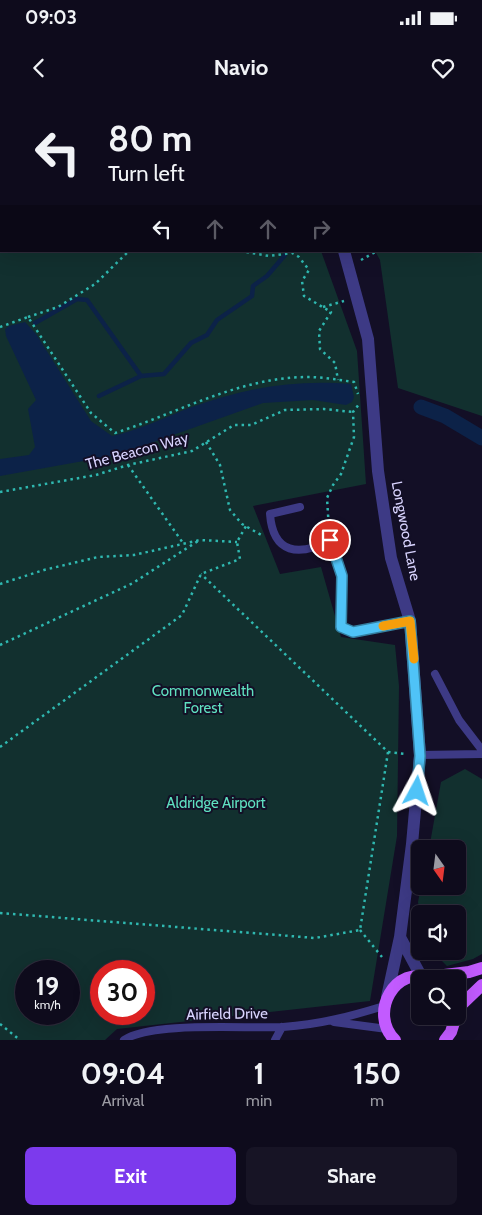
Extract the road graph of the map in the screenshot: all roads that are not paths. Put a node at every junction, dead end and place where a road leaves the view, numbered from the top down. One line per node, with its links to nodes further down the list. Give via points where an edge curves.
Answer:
1 (344, 252): 3 (street, Longwood Lane, via 368,339 378,471 392,558)
2 (300, 507): 3 (lane, via 270,514 271,530 279,545 292,549 307,549 330,540 342,576 341,627 353,632)
3 (410, 621): 7 (street, Longwood Lane)
4 (435, 674): 5 (lane, via 460,720)
5 (482, 750)
6 (482, 754): 7 (lane)
7 (420, 756): 8 (street, Longwood Lane)
8 (400, 938): 10 (street); 15 (street, Longwood Lane)
9 (482, 968): 11 (main road)
10 (422, 970)
11 (466, 971)
12 (411, 980): 15 (main road, via 400,982)
13 (482, 985): 14 (main road)
14 (466, 1000)
15 (385, 1001): 16 (lane, Airfield Drive); 19 (main road)
16 (332, 1022): 18 (lane, Airfield Drive); 19 (lane, Airfield Drive)
17 (454, 1025): 20 (main road)
18 (282, 1027): 21 (lane, Airfield Drive, via 170,1029); 22 (lane)
19 (387, 1029): 23 (main road)
20 (446, 1039)
21 (124, 1040)
22 (275, 1040)
23 (395, 1040)

